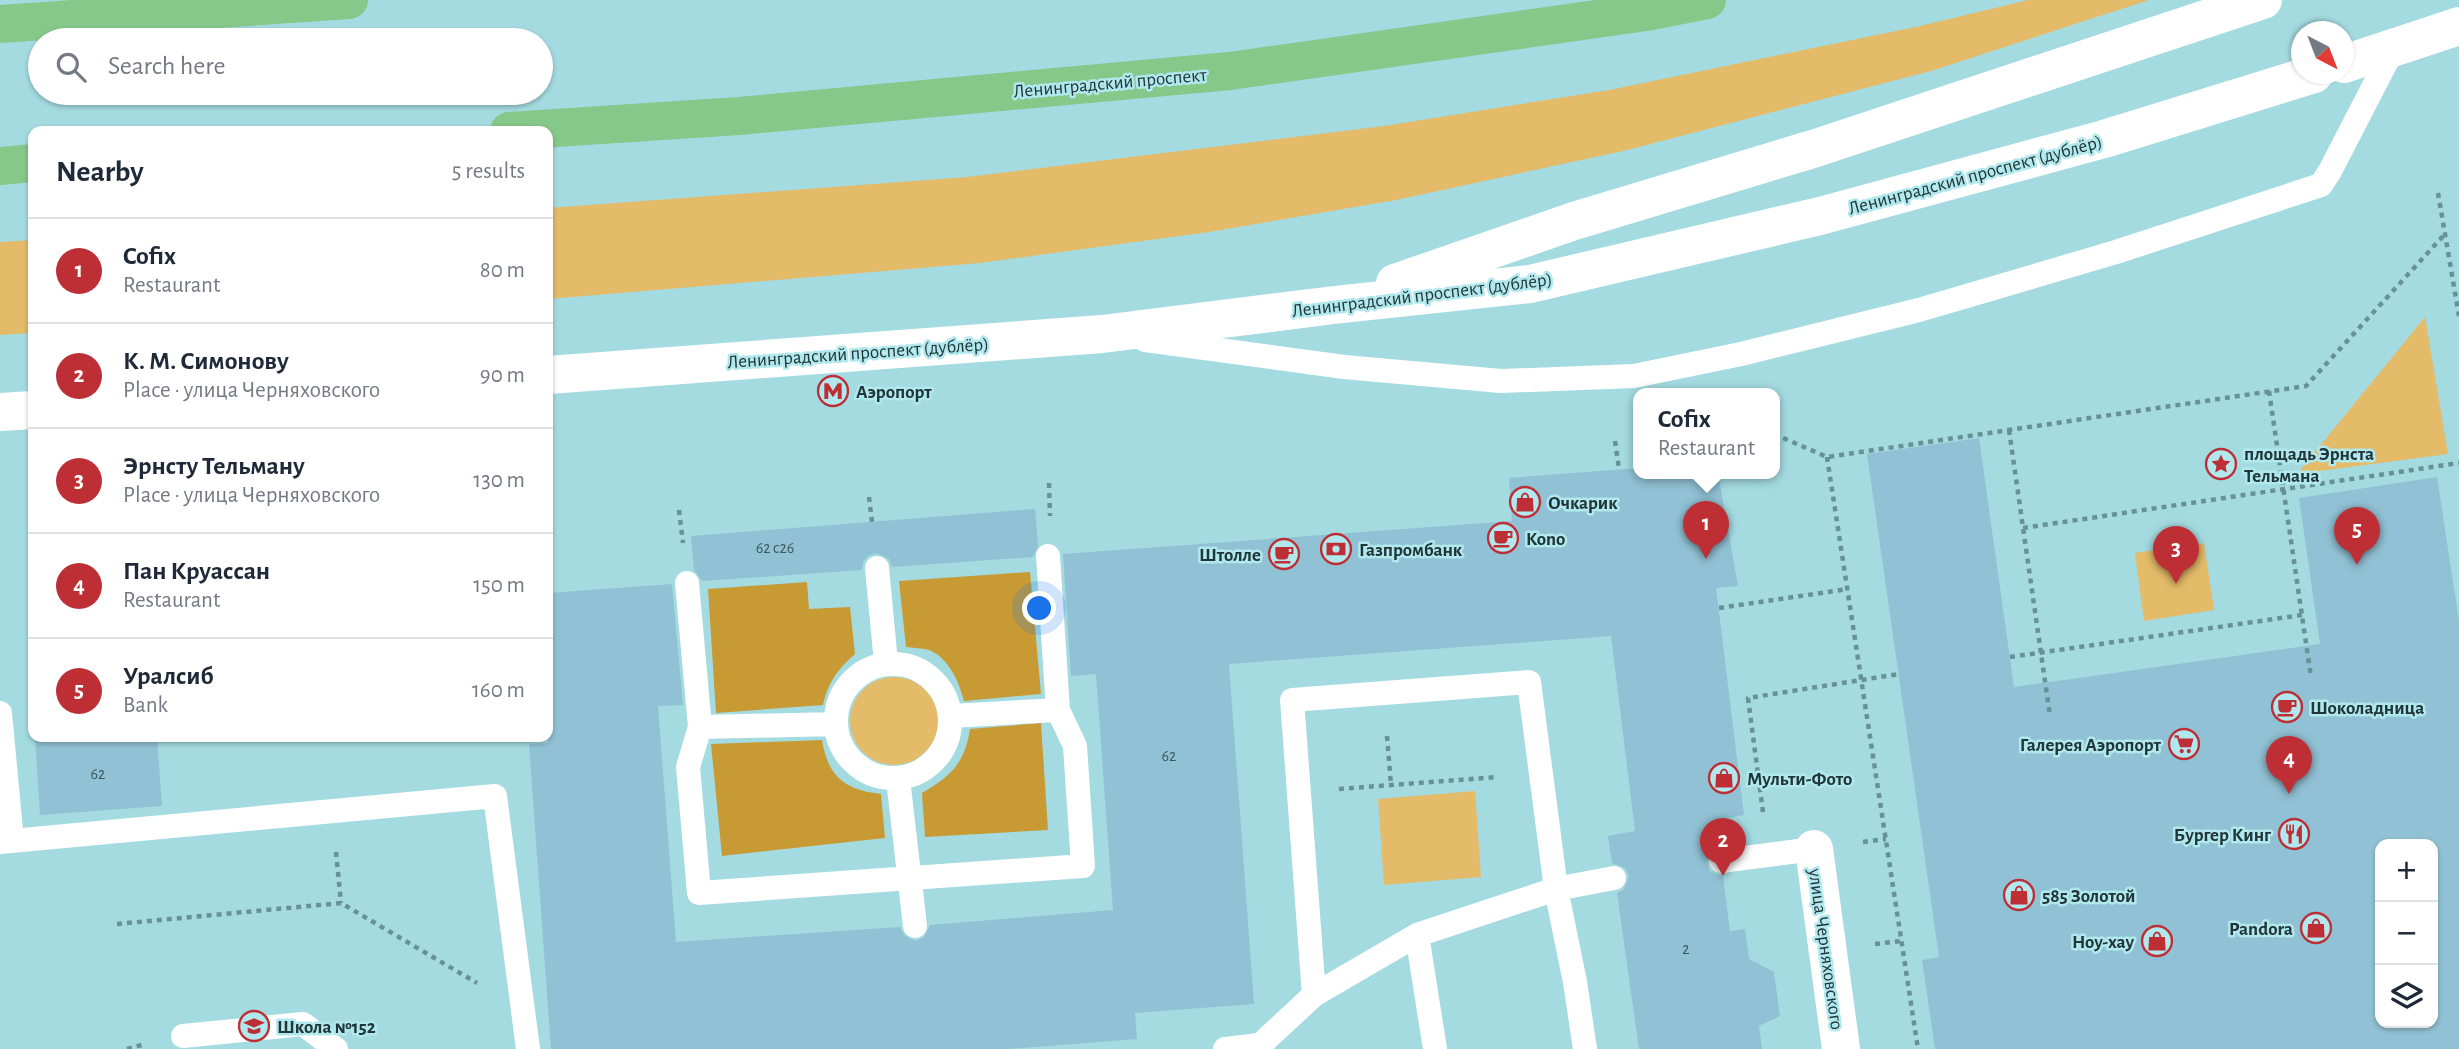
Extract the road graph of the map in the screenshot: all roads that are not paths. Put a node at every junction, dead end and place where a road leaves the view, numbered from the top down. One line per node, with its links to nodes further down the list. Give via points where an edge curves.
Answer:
1 (349, 0): 4 (main road)
2 (1707, 0): 9 (main road, Ленинградский проспект, via 1230,71 739,116)
3 (2263, 0): 12 (main road, via 1815,148 1574,220)
4 (0, 24)
5 (2459, 26): 6 (main road)
6 (2393, 49): 7 (main road); 13 (lane, via 2321,185 1919,310 1741,354 1634,376 1501,381 1344,367)
7 (2354, 61)
8 (2291, 81): 12 (main road, Ленинградский проспект (дублёр), via 2104,139 1794,222 1530,284)
9 (553, 128)
10 (28, 163): 11 (main road)
11 (0, 166)
12 (1334, 305): 13 (main road, Ленинградский проспект (дублёр))
13 (1102, 334): 14 (main road, Ленинградский проспект (дублёр))
14 (553, 376)
15 (28, 410): 16 (main road)
16 (0, 412)
17 (1048, 556): 21 (lane)
18 (877, 568): 20 (lane)
19 (687, 583): 25 (lane)
20 (886, 663): 23 (lane, via 922,671 946,698); 24 (lane, via 870,668 844,691)
21 (1058, 710): 23 (lane); 30 (lane, via 1075,746 1083,866)
22 (0, 712): 27 (lane)
23 (950, 716): 26 (lane, via 943,751 915,774)
24 (836, 724): 25 (lane); 26 (lane, via 849,758 862,770)
25 (700, 727): 30 (lane, via 688,767 699,893)
26 (898, 779): 30 (lane)
27 (6, 841): 38 (lane, via 495,796)
28 (1814, 849): 29 (lane); 42 (main road, улица Черняховского)
29 (1721, 861)
30 (910, 876): 33 (lane)
31 (1614, 878): 32 (lane)
32 (1556, 889): 34 (lane); 35 (lane, via 1529,682 1292,700); 41 (lane)
33 (915, 926)
34 (1417, 935): 35 (lane); 40 (lane)
35 (1314, 995): 39 (lane, via 1260,1045)
36 (183, 1036): 37 (lane, via 303,1024)
37 (336, 1049)
38 (528, 1049)
39 (1225, 1049)
40 (1435, 1049)
41 (1585, 1049)
42 (1841, 1049)

